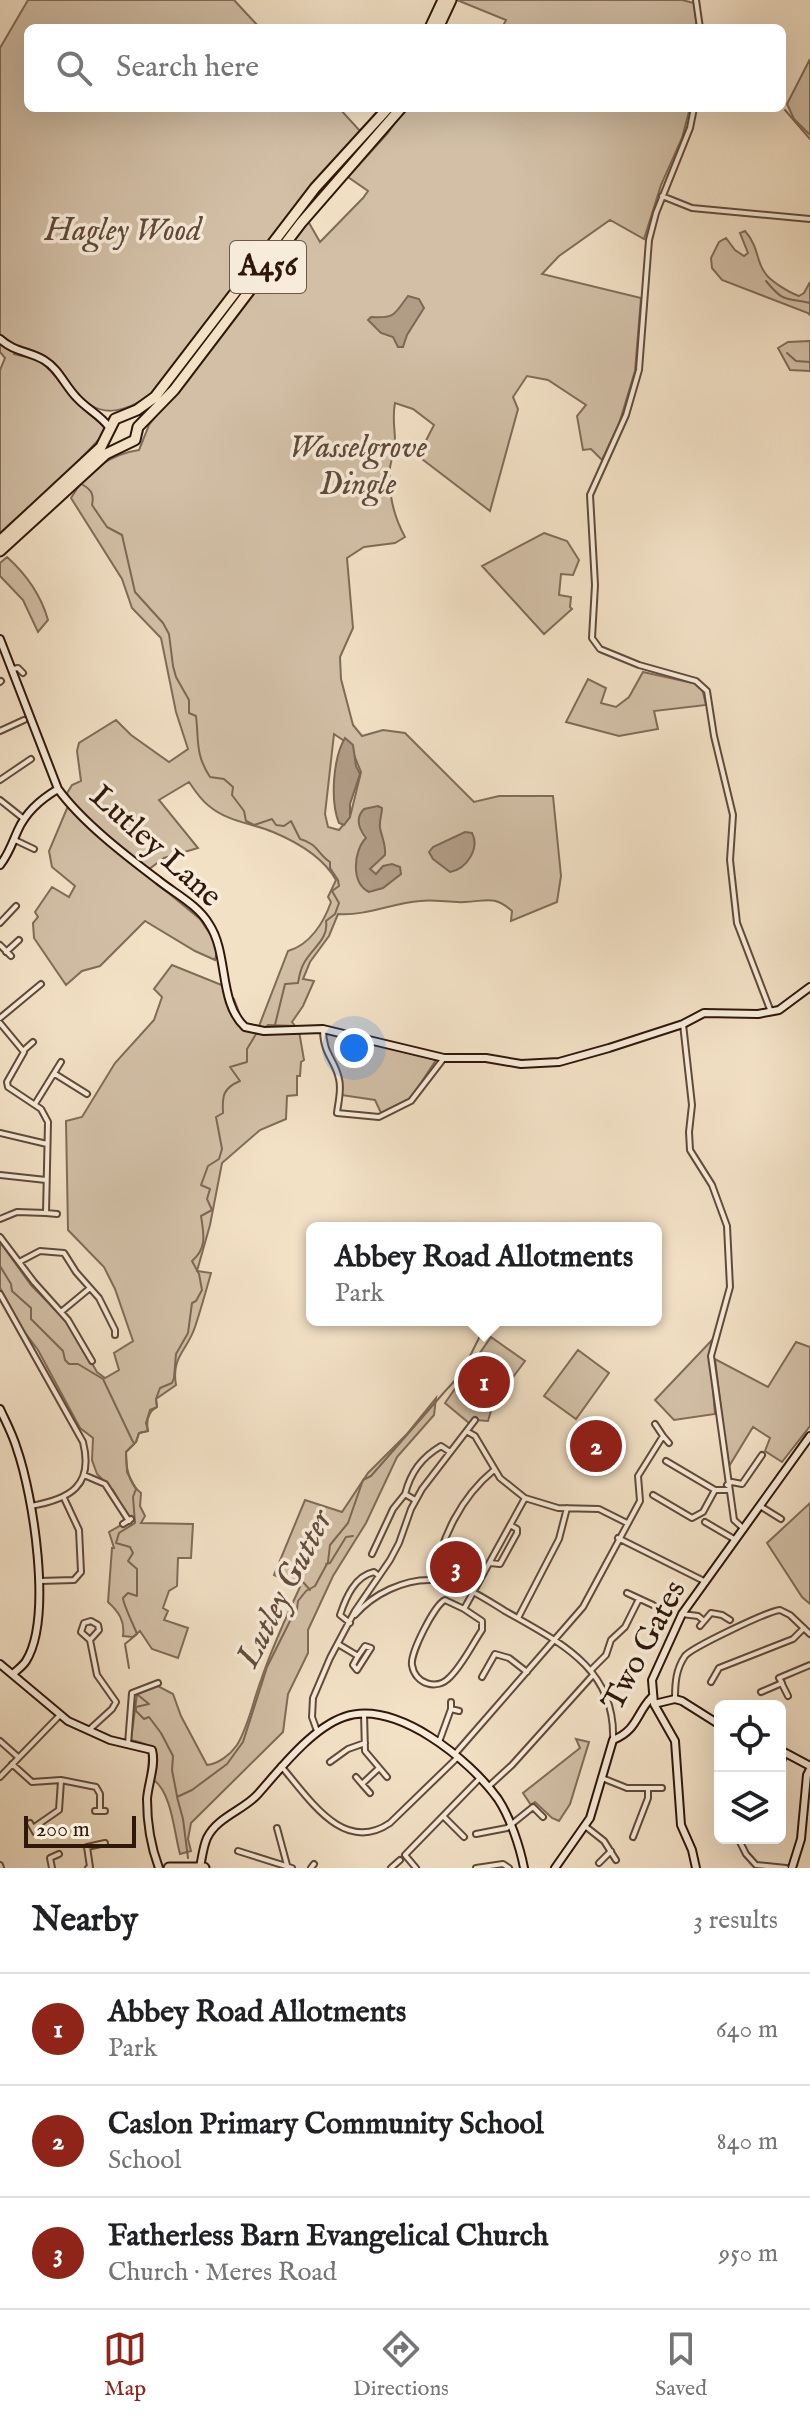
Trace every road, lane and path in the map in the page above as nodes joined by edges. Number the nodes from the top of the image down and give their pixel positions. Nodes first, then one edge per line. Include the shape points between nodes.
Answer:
1 (443, 0) edge
2 (451, 0) edge
3 (696, 0) edge
4 (432, 24) edge
5 (440, 24) edge
6 (699, 24) edge
7 (384, 112) edge
8 (398, 112) edge
9 (693, 112) edge
10 (662, 196) junction
11 (810, 219) edge
12 (0, 339) edge
13 (114, 423) junction
14 (138, 427) junction
15 (123, 445) junction
16 (0, 541) edge
17 (0, 551) edge
18 (0, 639) edge
19 (11, 670) junction
20 (23, 673) dead end
21 (24, 720) dead end
22 (0, 731) edge
23 (21, 758) dead end
24 (31, 759) dead end
25 (25, 764) junction
26 (0, 780) edge
27 (58, 789) junction
28 (0, 800) edge
29 (24, 819) junction
30 (14, 840) junction
31 (32, 846) dead end
32 (0, 864) edge
33 (16, 906) dead end
34 (0, 923) edge
35 (19, 940) dead end
36 (0, 945) edge
37 (6, 952) junction
38 (11, 956) dead end
39 (41, 984) dead end
40 (810, 987) edge
41 (771, 1012) junction
42 (0, 1020) edge
43 (683, 1024) junction
44 (323, 1029) junction
45 (33, 1042) dead end
46 (24, 1050) junction
47 (444, 1058) junction
48 (61, 1062) dead end
49 (54, 1074) junction
50 (77, 1097) dead end
51 (35, 1104) junction
52 (1, 1136) edge
53 (47, 1144) junction
54 (0, 1175) edge
55 (46, 1180) junction
56 (46, 1213) junction
57 (57, 1214) dead end
58 (0, 1219) edge
59 (0, 1237) edge
60 (20, 1262) junction
61 (91, 1287) junction
62 (0, 1294) edge
63 (7, 1308) junction
64 (0, 1312) edge
65 (61, 1312) junction
66 (115, 1335) dead end
67 (92, 1361) dead end
68 (0, 1409) edge
69 (475, 1420) dead end
70 (655, 1424) dead end
71 (468, 1432) junction
72 (663, 1436) junction
73 (810, 1436) edge
74 (669, 1443) dead end
75 (450, 1452) junction
76 (762, 1455) dead end
77 (666, 1461) dead end
78 (494, 1470) junction
79 (84, 1475) junction
80 (728, 1487) junction
81 (715, 1490) junction
82 (405, 1494) junction
83 (653, 1495) dead end
84 (64, 1498) junction
85 (525, 1498) junction
86 (415, 1500) junction
87 (31, 1506) junction
88 (760, 1506) junction
89 (567, 1508) junction
90 (788, 1516) dead end
91 (128, 1521) dead end
92 (705, 1522) dead end
93 (627, 1523) junction
94 (510, 1525) junction
95 (744, 1530) junction
96 (618, 1538) junction
97 (736, 1540) junction
98 (372, 1554) dead end
99 (490, 1563) junction
100 (379, 1578) junction
101 (434, 1579) junction
102 (38, 1581) junction
103 (706, 1582) junction
104 (473, 1593) junction
105 (627, 1593) dead end
106 (381, 1594) junction
107 (639, 1599) junction
108 (653, 1605) dead end
109 (464, 1609) junction
110 (682, 1614) junction
111 (354, 1617) junction
112 (518, 1618) junction
113 (730, 1620) dead end
114 (704, 1621) junction
115 (350, 1623) junction
116 (700, 1626) dead end
117 (804, 1628) junction
118 (810, 1634) edge
119 (556, 1639) junction
120 (90, 1640) junction
121 (338, 1644) junction
122 (358, 1656) junction
123 (0, 1664) edge
124 (810, 1665) edge
125 (527, 1672) junction
126 (592, 1672) junction
127 (13, 1674) junction
128 (482, 1677) dead end
129 (711, 1682) dead end
130 (158, 1683) dead end
131 (782, 1683) junction
132 (761, 1692) dead end
133 (788, 1696) dead end
134 (675, 1699) junction
135 (653, 1701) junction
136 (451, 1702) dead end
137 (451, 1709) junction
138 (459, 1711) dead end
139 (364, 1714) junction
140 (60, 1715) junction
141 (714, 1722) edge
142 (87, 1731) junction
143 (319, 1733) junction
144 (613, 1740) junction
145 (0, 1741) edge
146 (439, 1742) junction
147 (365, 1743) junction
148 (128, 1744) junction
149 (786, 1754) edge
150 (456, 1755) junction
151 (18, 1757) junction
152 (330, 1762) dead end
153 (12, 1764) junction
154 (281, 1766) junction
155 (810, 1768) edge
156 (378, 1769) junction
157 (0, 1777) edge
158 (356, 1777) dead end
159 (387, 1777) dead end
160 (480, 1778) junction
161 (602, 1778) junction
162 (61, 1780) junction
163 (362, 1784) junction
164 (488, 1787) junction
165 (662, 1788) dead end
166 (648, 1789) junction
167 (370, 1793) dead end
168 (100, 1811) dead end
169 (443, 1816) junction
170 (543, 1817) dead end
171 (510, 1826) junction
172 (585, 1826) junction
173 (32, 1827) dead end
174 (277, 1828) dead end
175 (476, 1834) dead end
176 (464, 1837) dead end
177 (633, 1837) dead end
178 (105, 1843) dead end
179 (741, 1844) edge
180 (79, 1846) dead end
181 (87, 1847) junction
182 (238, 1851) dead end
183 (611, 1851) junction
184 (59, 1854) dead end
185 (50, 1858) junction
186 (400, 1860) dead end
187 (616, 1860) dead end
188 (40, 1862) dead end
189 (599, 1863) dead end
190 (290, 1867) edge
191 (52, 1868) edge
192 (90, 1868) edge
193 (159, 1868) edge
194 (169, 1868) edge
195 (196, 1868) edge
196 (391, 1868) edge
197 (416, 1868) edge
198 (476, 1868) edge
199 (509, 1868) edge
200 (524, 1868) edge
201 (555, 1868) edge
202 (695, 1868) edge
203 (789, 1868) edge

1 - 4 highway
2 - 5 highway
3 - 6 street
7 - 13 highway, A456 via 315,188 166,384 146,405
8 - 14 highway, A456 via 301,223 174,390
9 - 10 street
10 - 11 street via 692,208
10 - 41 street via 649,240 639,370 626,415 590,495 592,638 600,649 696,681 707,691 733,815 730,860 737,923
12 - 13 street via 18,352 43,359 79,401
13 - 14 highway via 132,419
13 - 15 highway via 113,441
13 - 16 highway, A456 via 101,447
14 - 15 highway via 135,440
15 - 17 highway via 106,454
18 - 19 street, Lutley Lane
19 - 20 street
19 - 27 street, Lutley Lane
21 - 22 street
23 - 25 street
24 - 25 street
25 - 26 street
27 - 29 street
27 - 44 street, Lutley Lane via 209,923 242,1025 264,1031
28 - 29 street
29 - 30 street
30 - 31 street
30 - 32 street
33 - 34 street
35 - 37 street
36 - 37 street
37 - 38 street
39 - 42 street
40 - 41 street
41 - 43 street via 704,1013
42 - 46 street
43 - 47 street via 559,1062
43 - 80 street via 692,1105 690,1150 712,1185 727,1226 730,1287 711,1356
44 - 47 street
44 - 47 street via 328,1059 339,1077 337,1113 379,1117 411,1101
45 - 46 street
46 - 51 street via 7,1085
48 - 49 street
49 - 50 street via 84,1093
49 - 51 street
51 - 53 street via 47,1117
52 - 53 street
53 - 55 street
54 - 55 street
55 - 56 street
56 - 57 street
56 - 58 street via 10,1213
59 - 60 street
60 - 61 street via 40,1251 62,1251
60 - 65 street
61 - 65 street
61 - 66 street via 115,1321
62 - 63 street
63 - 64 street
63 - 79 street via 83,1442
65 - 67 street
68 - 87 street via 17,1448
69 - 71 street
70 - 72 street
71 - 75 street
71 - 78 street
72 - 74 street
72 - 93 street via 638,1476 640,1498
73 - 88 street, Two Gates
75 - 82 street via 441,1446 418,1463
75 - 86 street
76 - 80 street via 742,1484 732,1482
77 - 81 street
78 - 85 street
78 - 101 street via 450,1526
79 - 84 street
79 - 91 street via 105,1484
80 - 81 street
80 - 95 street via 734,1520
81 - 83 street via 695,1518
82 - 86 street
82 - 98 street
84 - 87 street
84 - 102 street via 79,1530 81,1572 74,1580
85 - 89 street
85 - 94 street
86 - 100 street
87 - 102 street
88 - 90 street via 781,1520
88 - 95 street, Two Gates
89 - 93 street via 599,1509
89 - 112 street via 559,1539
92 - 97 street
93 - 96 street
94 - 99 street
94 - 99 street via 517,1533 503,1560
95 - 97 street, Two Gates
96 - 103 street
96 - 119 street via 583,1607
97 - 103 street, Two Gates
99 - 104 street
100 - 106 street
100 - 111 street
100 - 115 street via 371,1572 355,1584 340,1615
101 - 104 street
101 - 106 street
102 - 127 street via 31,1650
103 - 110 street, Two Gates
104 - 109 street
104 - 112 street
105 - 107 street
106 - 111 street
107 - 108 street
107 - 126 street
109 - 109 street via 482,1621 482,1630 448,1680 424,1682 414,1672 412,1657 436,1606 445,1600
110 - 114 street
110 - 135 street, Two Gates via 652,1680
111 - 115 street
112 - 119 street
113 - 114 street via 711,1613
114 - 116 street
115 - 121 street
117 - 118 street
117 - 129 street via 793,1639 719,1668
117 - 134 street via 775,1610 693,1649 676,1674
119 - 125 street
119 - 126 street
120 - 120 street via 81,1628 91,1621 99,1630
120 - 142 street via 95,1671 116,1704
121 - 122 street
121 - 143 street via 313,1698 312,1717
122 - 122 street via 365,1646 371,1648 357,1670 353,1665
123 - 127 street
124 - 131 street via 779,1678
125 - 128 street via 495,1654
125 - 150 street
126 - 144 street via 613,1714
126 - 164 street
127 - 140 street
130 - 148 street via 132,1693
131 - 132 street
131 - 133 street
134 - 135 street
134 - 141 street
135 - 144 street, Two Gates via 636,1724
135 - 202 street via 674,1735 681,1825
136 - 137 street
137 - 138 street
137 - 146 street
139 - 143 street via 345,1716
139 - 146 street via 383,1714
139 - 147 street
140 - 142 street
140 - 151 street
142 - 148 street
143 - 154 street
144 - 161 street
145 - 151 street
146 - 150 street
147 - 152 street
147 - 156 street
148 - 193 street via 154,1754 147,1799
149 - 155 street
150 - 154 street via 390,1823 363,1834 339,1828
150 - 160 street
151 - 153 street
153 - 157 street
153 - 162 street via 29,1781
154 - 195 street via 255,1797 212,1831
155 - 203 street via 801,1839
156 - 159 street
156 - 163 street
158 - 163 street
160 - 164 street
160 - 169 street
161 - 166 street
161 - 172 street
162 - 168 street via 96,1787
162 - 173 street via 59,1810
163 - 167 street
164 - 171 street
165 - 166 street
166 - 177 street
169 - 176 street
169 - 197 street via 405,1855
170 - 171 street via 533,1807
171 - 175 street
171 - 200 street
172 - 183 street
172 - 201 street
174 - 190 street
178 - 181 street
179 - 203 street via 756,1865
180 - 181 street
181 - 192 street
182 - 190 street
183 - 187 street
183 - 189 street
184 - 185 street
185 - 188 street
185 - 191 street
186 - 196 street
194 - 195 highway
198 - 199 street

